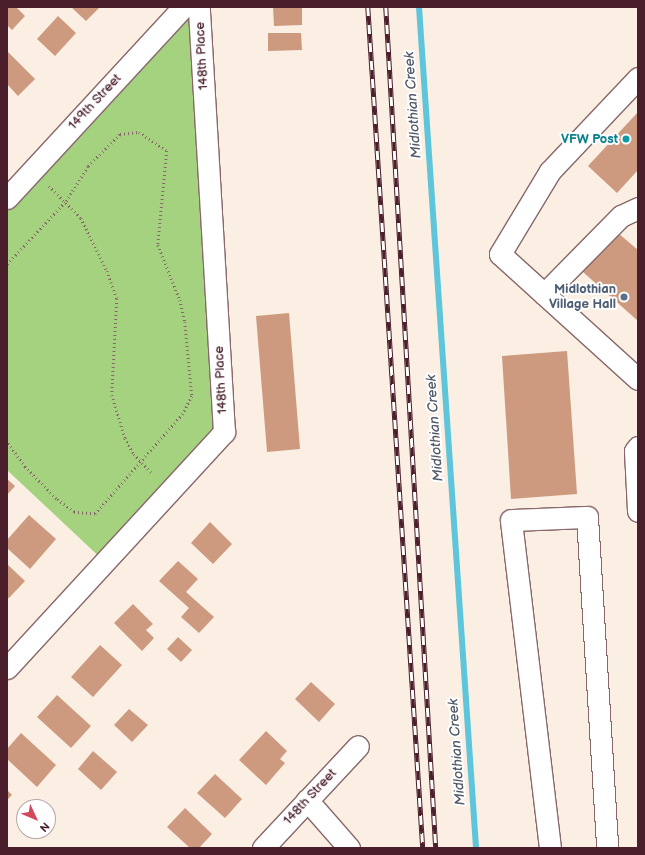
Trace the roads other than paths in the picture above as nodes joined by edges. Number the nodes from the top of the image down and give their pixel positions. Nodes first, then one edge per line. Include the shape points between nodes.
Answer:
1 (183, 7) edge
2 (199, 7) edge
3 (638, 78) edge
4 (7, 198) edge
5 (638, 208) edge
6 (544, 294) junction
7 (638, 379) edge
8 (636, 449) edge
9 (638, 511) edge
10 (7, 668) edge
11 (358, 746) dead end
12 (307, 800) junction
13 (263, 848) edge
14 (349, 848) edge
15 (550, 848) edge
16 (607, 848) edge

1 - 4 street, 149th Street
2 - 10 street, 148th Place via 224,432
3 - 6 street via 550,171 500,254
5 - 6 street via 622,216
6 - 7 street
8 - 9 street
11 - 12 street, 148th Street
12 - 13 street, 148th Street
12 - 14 street
15 - 16 street via 512,520 587,516

